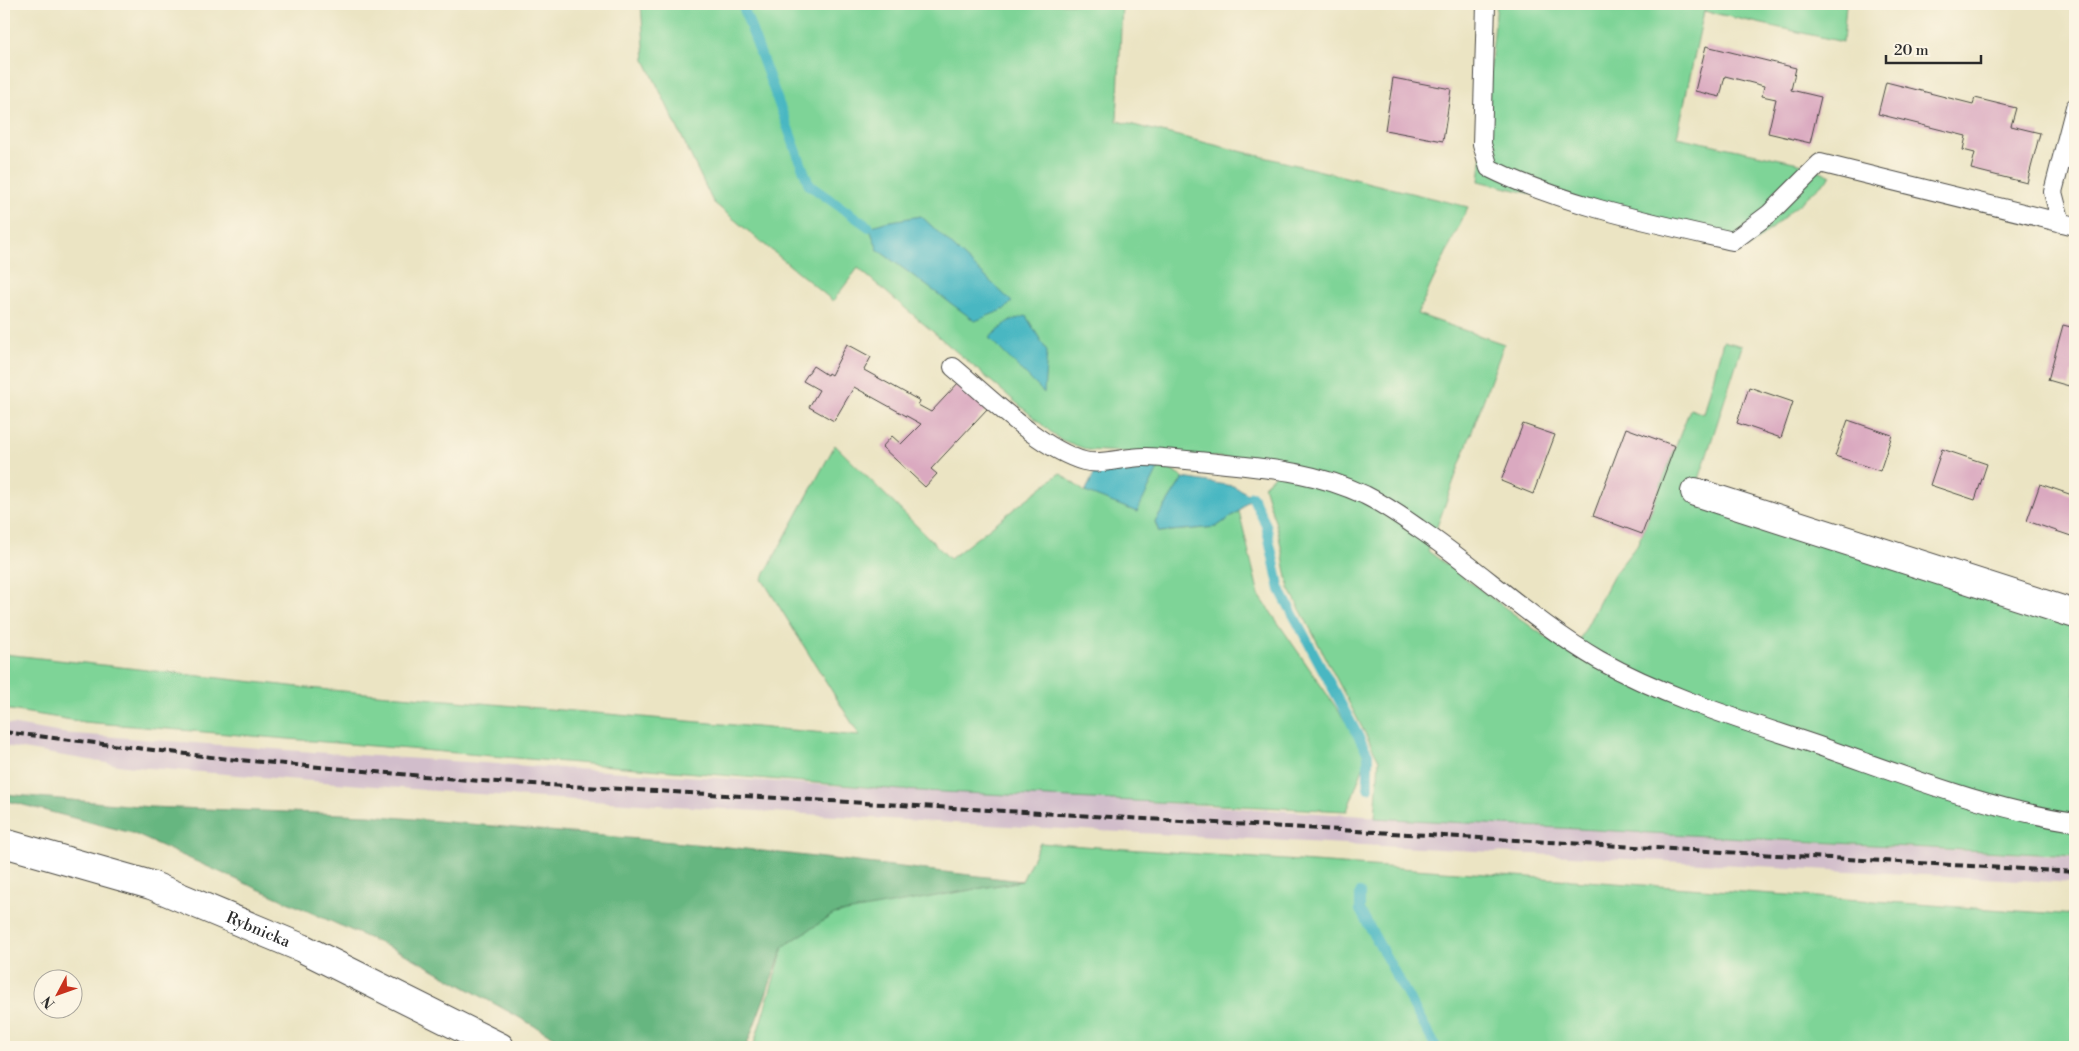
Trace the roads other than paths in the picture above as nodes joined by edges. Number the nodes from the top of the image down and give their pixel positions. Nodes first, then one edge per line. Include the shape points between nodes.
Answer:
1 (1486, 4) edge
2 (2075, 107) edge
3 (2068, 224) edge
4 (953, 367) dead end
5 (1694, 492) dead end
6 (2075, 614) edge
7 (2075, 822) edge
8 (4, 843) edge
9 (500, 1047) edge

1 - 3 lane via 1482,144 1489,168 1516,182 1629,217 1733,241 1769,214 1820,162
2 - 3 lane via 2053,192
4 - 7 lane via 1033,433 1068,456 1088,462 1139,457 1268,467 1336,483 1365,495 1402,517 1570,641 1628,675 1693,702 1901,775 1984,802
5 - 6 street
8 - 9 street, Rybnicka via 151,885 302,948

